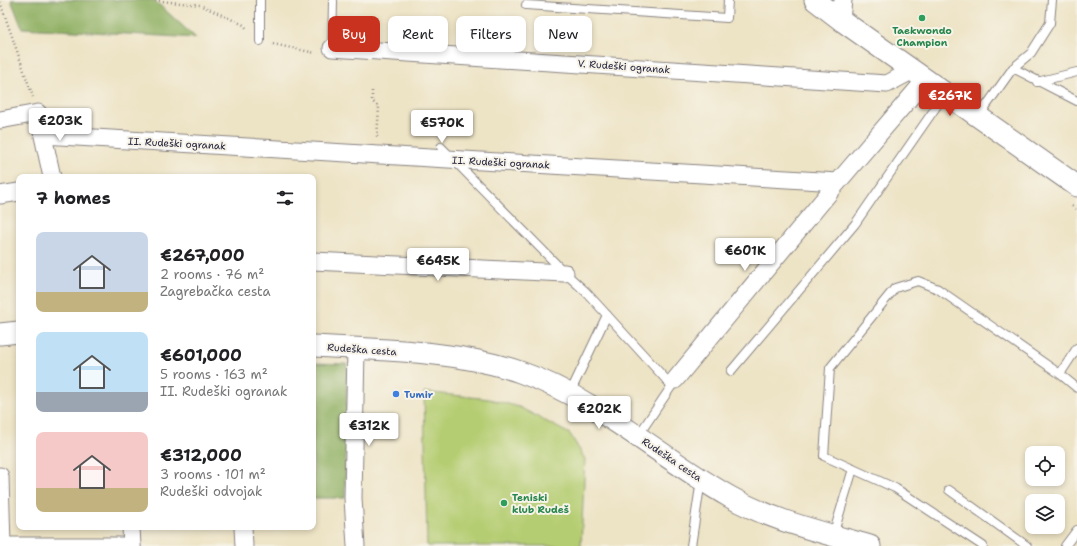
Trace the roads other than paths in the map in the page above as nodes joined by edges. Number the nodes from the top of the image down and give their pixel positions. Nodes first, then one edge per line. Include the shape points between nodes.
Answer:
1 (260, 0) edge
2 (728, 0) edge
3 (815, 0) edge
4 (1052, 0) edge
5 (333, 1) dead end
6 (526, 5) dead end
7 (842, 10) edge
8 (333, 16) edge
9 (260, 41) road end
10 (380, 51) edge
11 (1014, 68) junction
12 (1077, 72) edge
13 (919, 74) junction
14 (1037, 82) junction
15 (946, 93) junction
16 (1077, 101) edge
17 (978, 117) junction
18 (0, 120) edge
19 (44, 135) junction
20 (441, 147) dead end
21 (455, 159) junction
22 (51, 174) edge
23 (838, 182) junction
24 (1077, 186) edge
25 (16, 192) edge
26 (0, 195) edge
27 (316, 261) edge
28 (565, 273) junction
29 (608, 315) junction
30 (16, 332) edge
31 (0, 334) edge
32 (316, 346) edge
33 (1077, 348) edge
34 (356, 349) junction
35 (731, 371) dead end
36 (1060, 374) junction
37 (673, 382) junction
38 (1077, 388) edge
39 (570, 393) junction
40 (638, 437) junction
41 (853, 469) junction
42 (0, 476) edge
43 (701, 479) junction
44 (949, 490) dead end
45 (131, 530) edge
46 (243, 530) edge
47 (1077, 530) edge
48 (826, 537) junction
49 (1, 546) edge
50 (132, 546) edge
51 (244, 546) edge
52 (356, 546) edge
53 (691, 546) edge
54 (870, 546) edge
55 (983, 546) edge
56 (1022, 546) edge
57 (1026, 546) edge
58 (1065, 546) edge

1 - 9 lane
2 - 6 lane via 727,18
3 - 7 street
4 - 11 lane via 1050,23 1031,53
5 - 8 lane
7 - 13 street
10 - 13 street, V. Rudeški ogranak via 887,84
11 - 14 lane
11 - 17 lane
12 - 14 lane
13 - 15 street
13 - 23 street
14 - 16 lane
15 - 17 street
15 - 35 lane via 855,224
17 - 24 street
18 - 19 street via 38,113
19 - 21 street, II. Rudeški ogranak
19 - 22 street
20 - 21 lane
21 - 23 street, II. Rudeški ogranak
21 - 28 lane
23 - 37 street
25 - 26 street
27 - 28 street
28 - 29 lane
29 - 37 lane
29 - 39 lane
30 - 31 street
32 - 34 street, Rudeška cesta
33 - 36 lane
34 - 39 street, Rudeška cesta via 472,359 520,372
34 - 52 street via 353,498
36 - 38 lane
36 - 41 lane via 938,289 918,281 895,288 830,368 824,456
37 - 40 lane
39 - 40 street, Rudeška cesta
40 - 43 street, Rudeška cesta
41 - 48 lane
41 - 55 lane via 896,488
42 - 49 street
43 - 48 street, Rudeška cesta via 731,498
43 - 53 lane
44 - 57 lane
45 - 50 street
46 - 51 street
47 - 58 lane
48 - 54 street, Rudeška cesta
49 - 50 street
56 - 57 lane

